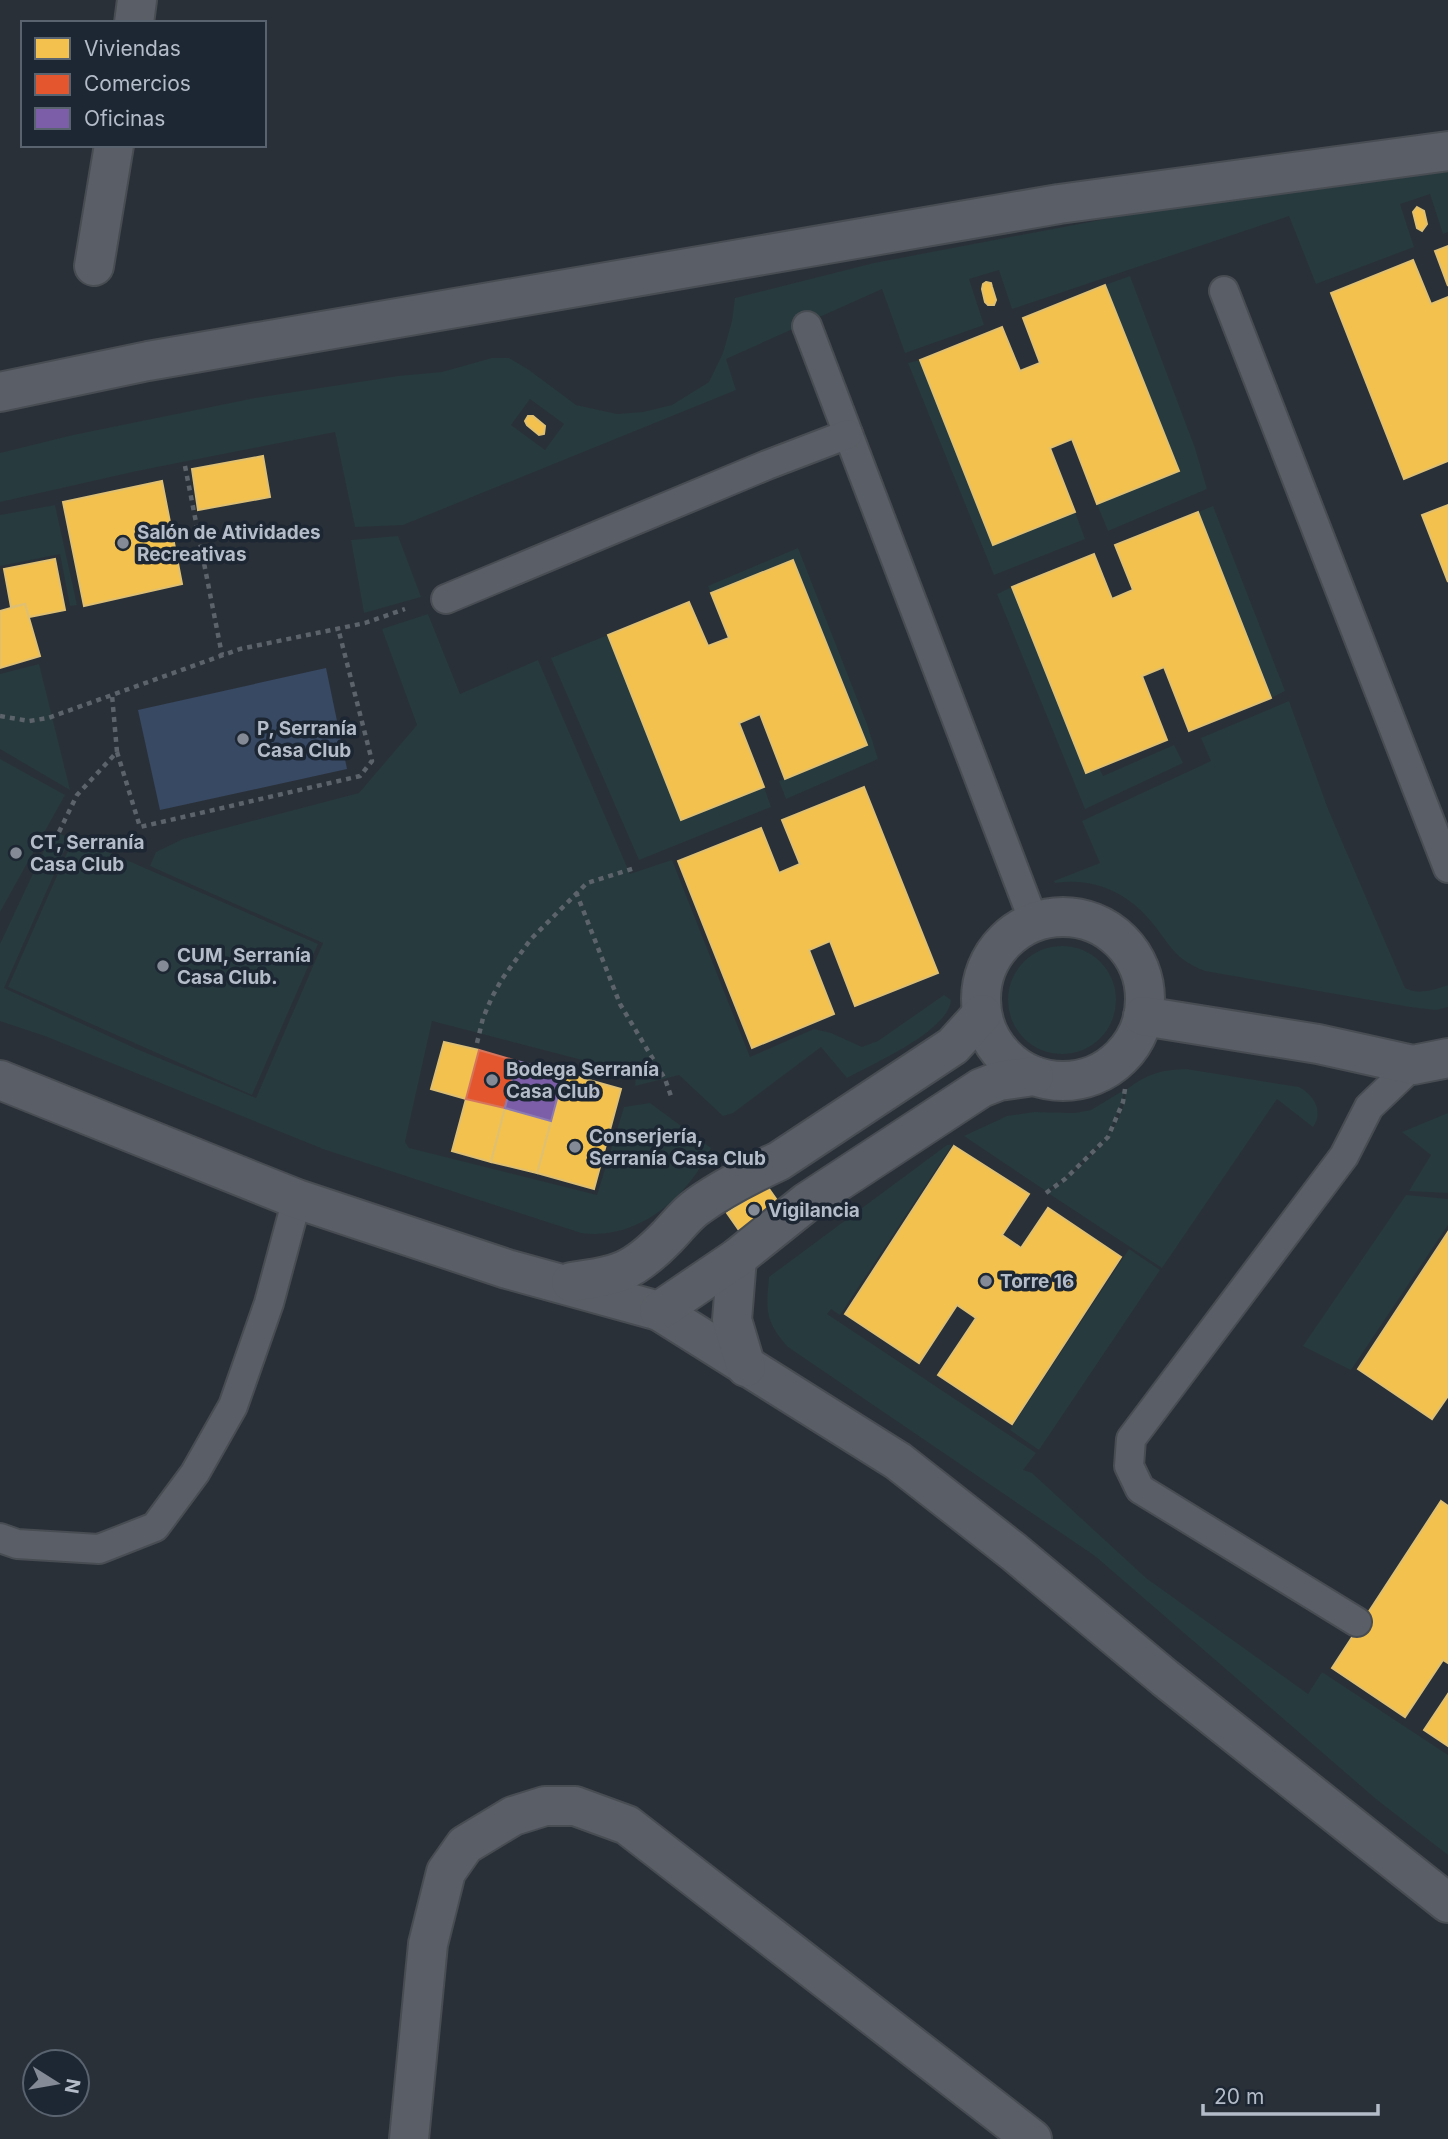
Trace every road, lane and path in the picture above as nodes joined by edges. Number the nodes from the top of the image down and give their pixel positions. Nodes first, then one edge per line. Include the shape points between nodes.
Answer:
1 (137, 0) edge
2 (134, 21) edge
3 (114, 147) edge
4 (1448, 151) edge
5 (94, 266) dead end
6 (1224, 291) dead end
7 (807, 326) dead end
8 (0, 393) edge
9 (848, 434) junction
10 (185, 466) dead end
11 (446, 600) dead end
12 (415, 605) dead end
13 (338, 628) junction
14 (222, 655) junction
15 (112, 695) junction
16 (0, 716) edge
17 (117, 752) junction
18 (59, 832) dead end
19 (635, 868) dead end
20 (1448, 869) edge
21 (576, 892) junction
22 (1034, 922) junction
23 (982, 1014) junction
24 (1143, 1016) junction
25 (477, 1043) dead end
26 (1430, 1062) edge
27 (1034, 1076) junction
28 (0, 1080) edge
29 (1125, 1089) dead end
30 (672, 1099) dead end
31 (1046, 1193) dead end
32 (297, 1199) junction
33 (737, 1258) junction
34 (558, 1283) junction
35 (659, 1311) junction
36 (746, 1367) junction
37 (0, 1538) edge
38 (1357, 1622) dead end
39 (1448, 1903) edge
40 (409, 2139) edge
41 (1032, 2139) edge

1 - 2 street
3 - 5 street
4 - 8 street via 1059,204 148,361
6 - 20 lane
7 - 9 lane
9 - 11 lane
9 - 22 lane
10 - 14 path
12 - 13 path
13 - 14 path
13 - 17 path via 372,761 360,776 140,827
14 - 15 path
15 - 16 path via 39,720
15 - 17 path
17 - 18 path via 77,795
19 - 21 path via 587,883
21 - 25 path via 531,939 502,979 483,1018
21 - 30 path via 620,1004
22 - 23 street via 1013,932 987,968
22 - 24 street via 1077,918 1116,936 1131,952 1140,972
23 - 27 street via 992,1040 1009,1061
23 - 34 street via 953,1046 779,1161 696,1207 632,1268 611,1276
24 - 26 street
24 - 27 street via 1135,1038 1102,1071 1056,1081
26 - 38 lane via 1369,1107 1344,1156 1131,1439 1129,1466 1140,1489
27 - 33 street via 981,1088 807,1202
28 - 32 street
29 - 31 path via 1108,1137
32 - 34 street
32 - 37 lane via 269,1303 233,1406 195,1473 156,1527 99,1549 17,1544
33 - 35 street
33 - 36 street via 732,1320
34 - 35 street
35 - 36 street
36 - 39 street via 898,1461
40 - 41 street via 428,1944 446,1872 466,1844 513,1816 545,1806 575,1806 627,1825

